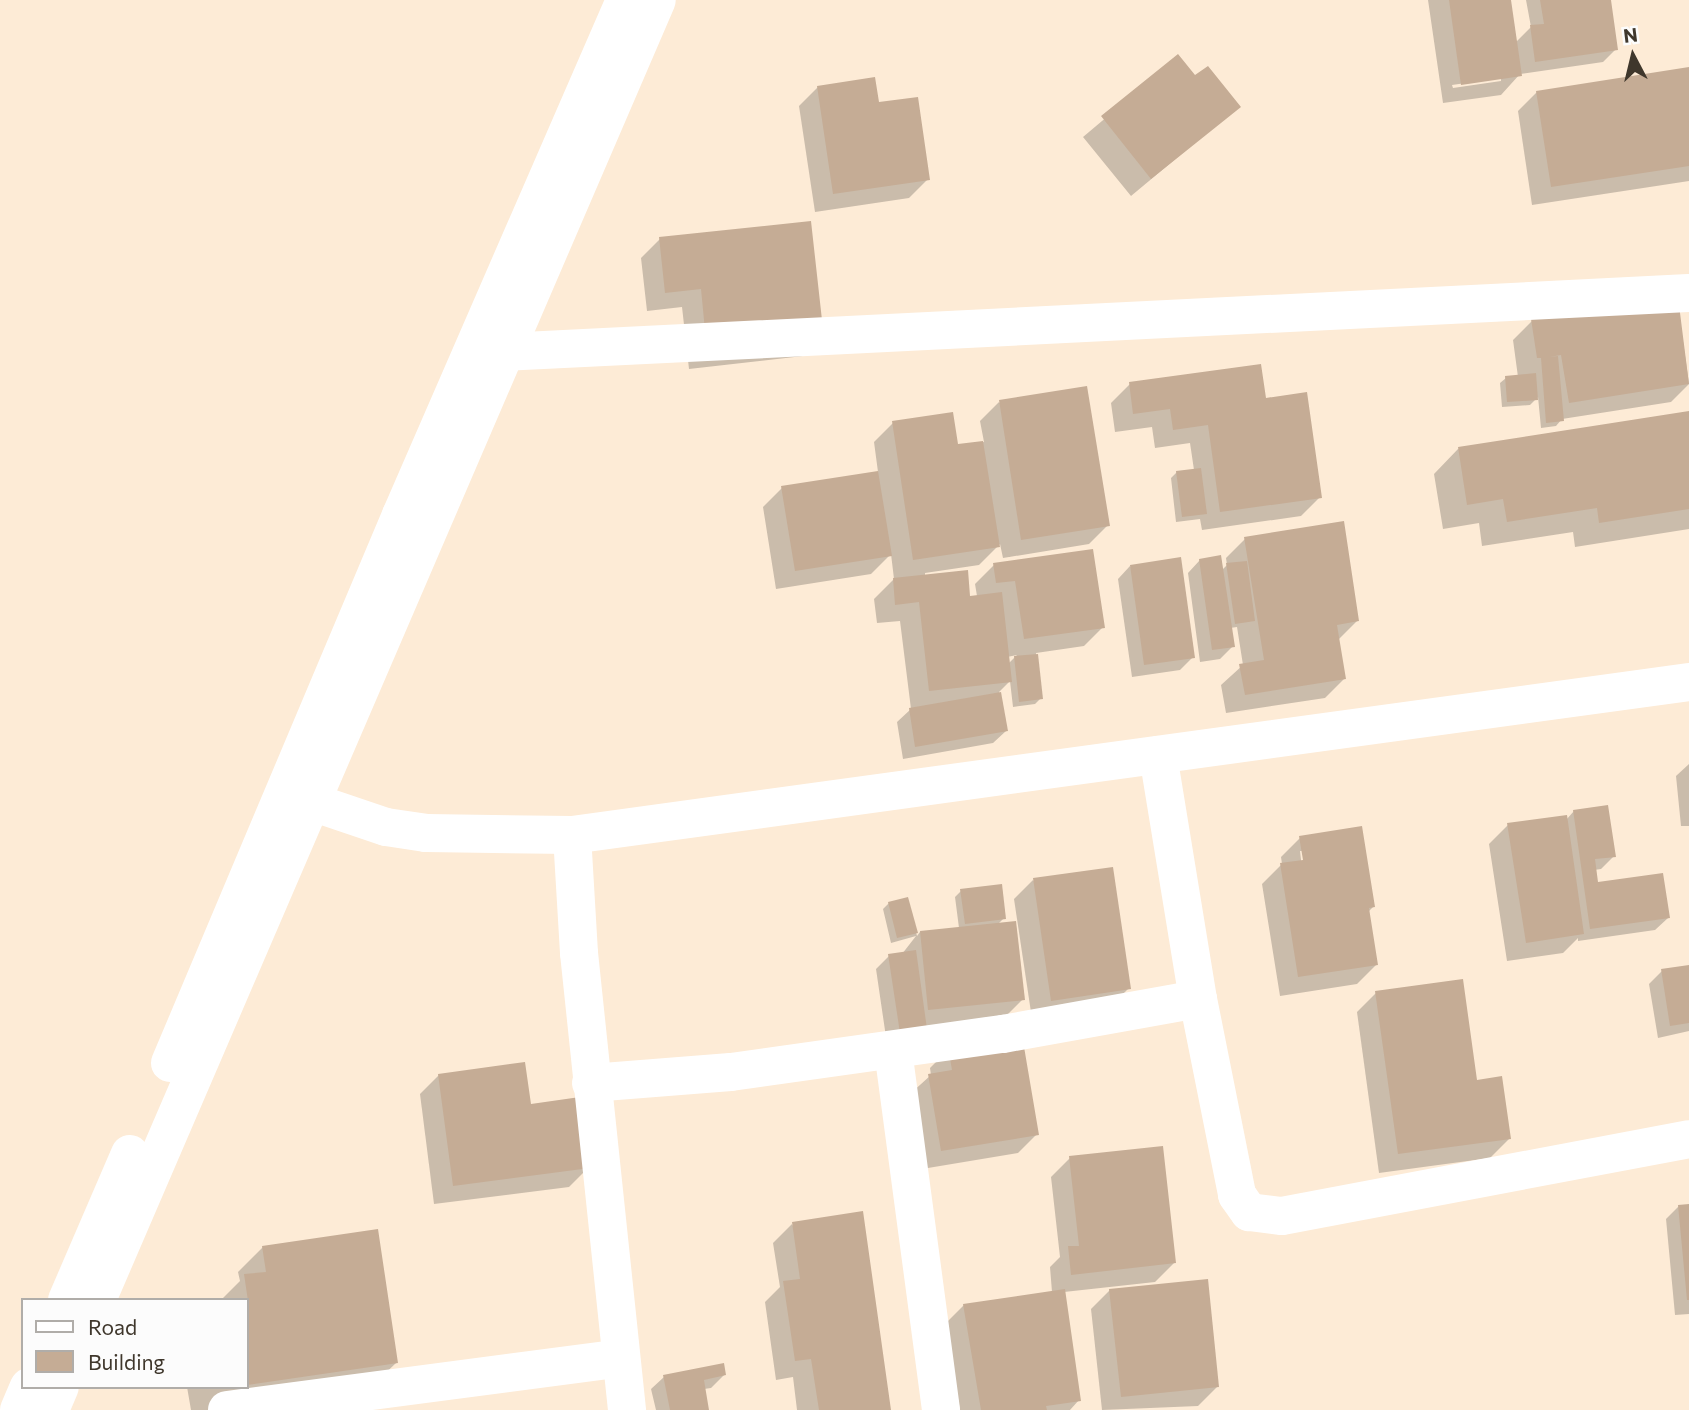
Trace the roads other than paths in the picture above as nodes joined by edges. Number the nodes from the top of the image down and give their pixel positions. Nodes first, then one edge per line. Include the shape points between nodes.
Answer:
1 (625, 0) edge
2 (657, 0) edge
3 (1689, 293) edge
4 (505, 352) junction
5 (415, 521) junction
6 (1689, 682) edge
7 (1158, 755) junction
8 (312, 802) junction
9 (572, 835) junction
10 (1198, 999) junction
11 (893, 1049) junction
12 (591, 1083) junction
13 (1689, 1139) edge
14 (68, 1298) edge
15 (98, 1298) edge
16 (620, 1358) junction
17 (28, 1389) edge
18 (59, 1389) edge
19 (19, 1410) edge
20 (50, 1410) edge
21 (227, 1410) edge
22 (627, 1410) edge
23 (942, 1410) edge

1 - 5 street
2 - 4 street
3 - 4 street
4 - 5 street
5 - 8 street
5 - 14 street via 259,856
6 - 7 street
7 - 9 street
7 - 10 street
8 - 9 street via 386,827 426,833
8 - 15 street
9 - 12 street
10 - 11 street
10 - 13 street via 1237,1195 1249,1212 1282,1216
11 - 12 street via 731,1072
11 - 23 street
12 - 16 street
16 - 21 street
16 - 22 street
17 - 19 street
18 - 20 street

